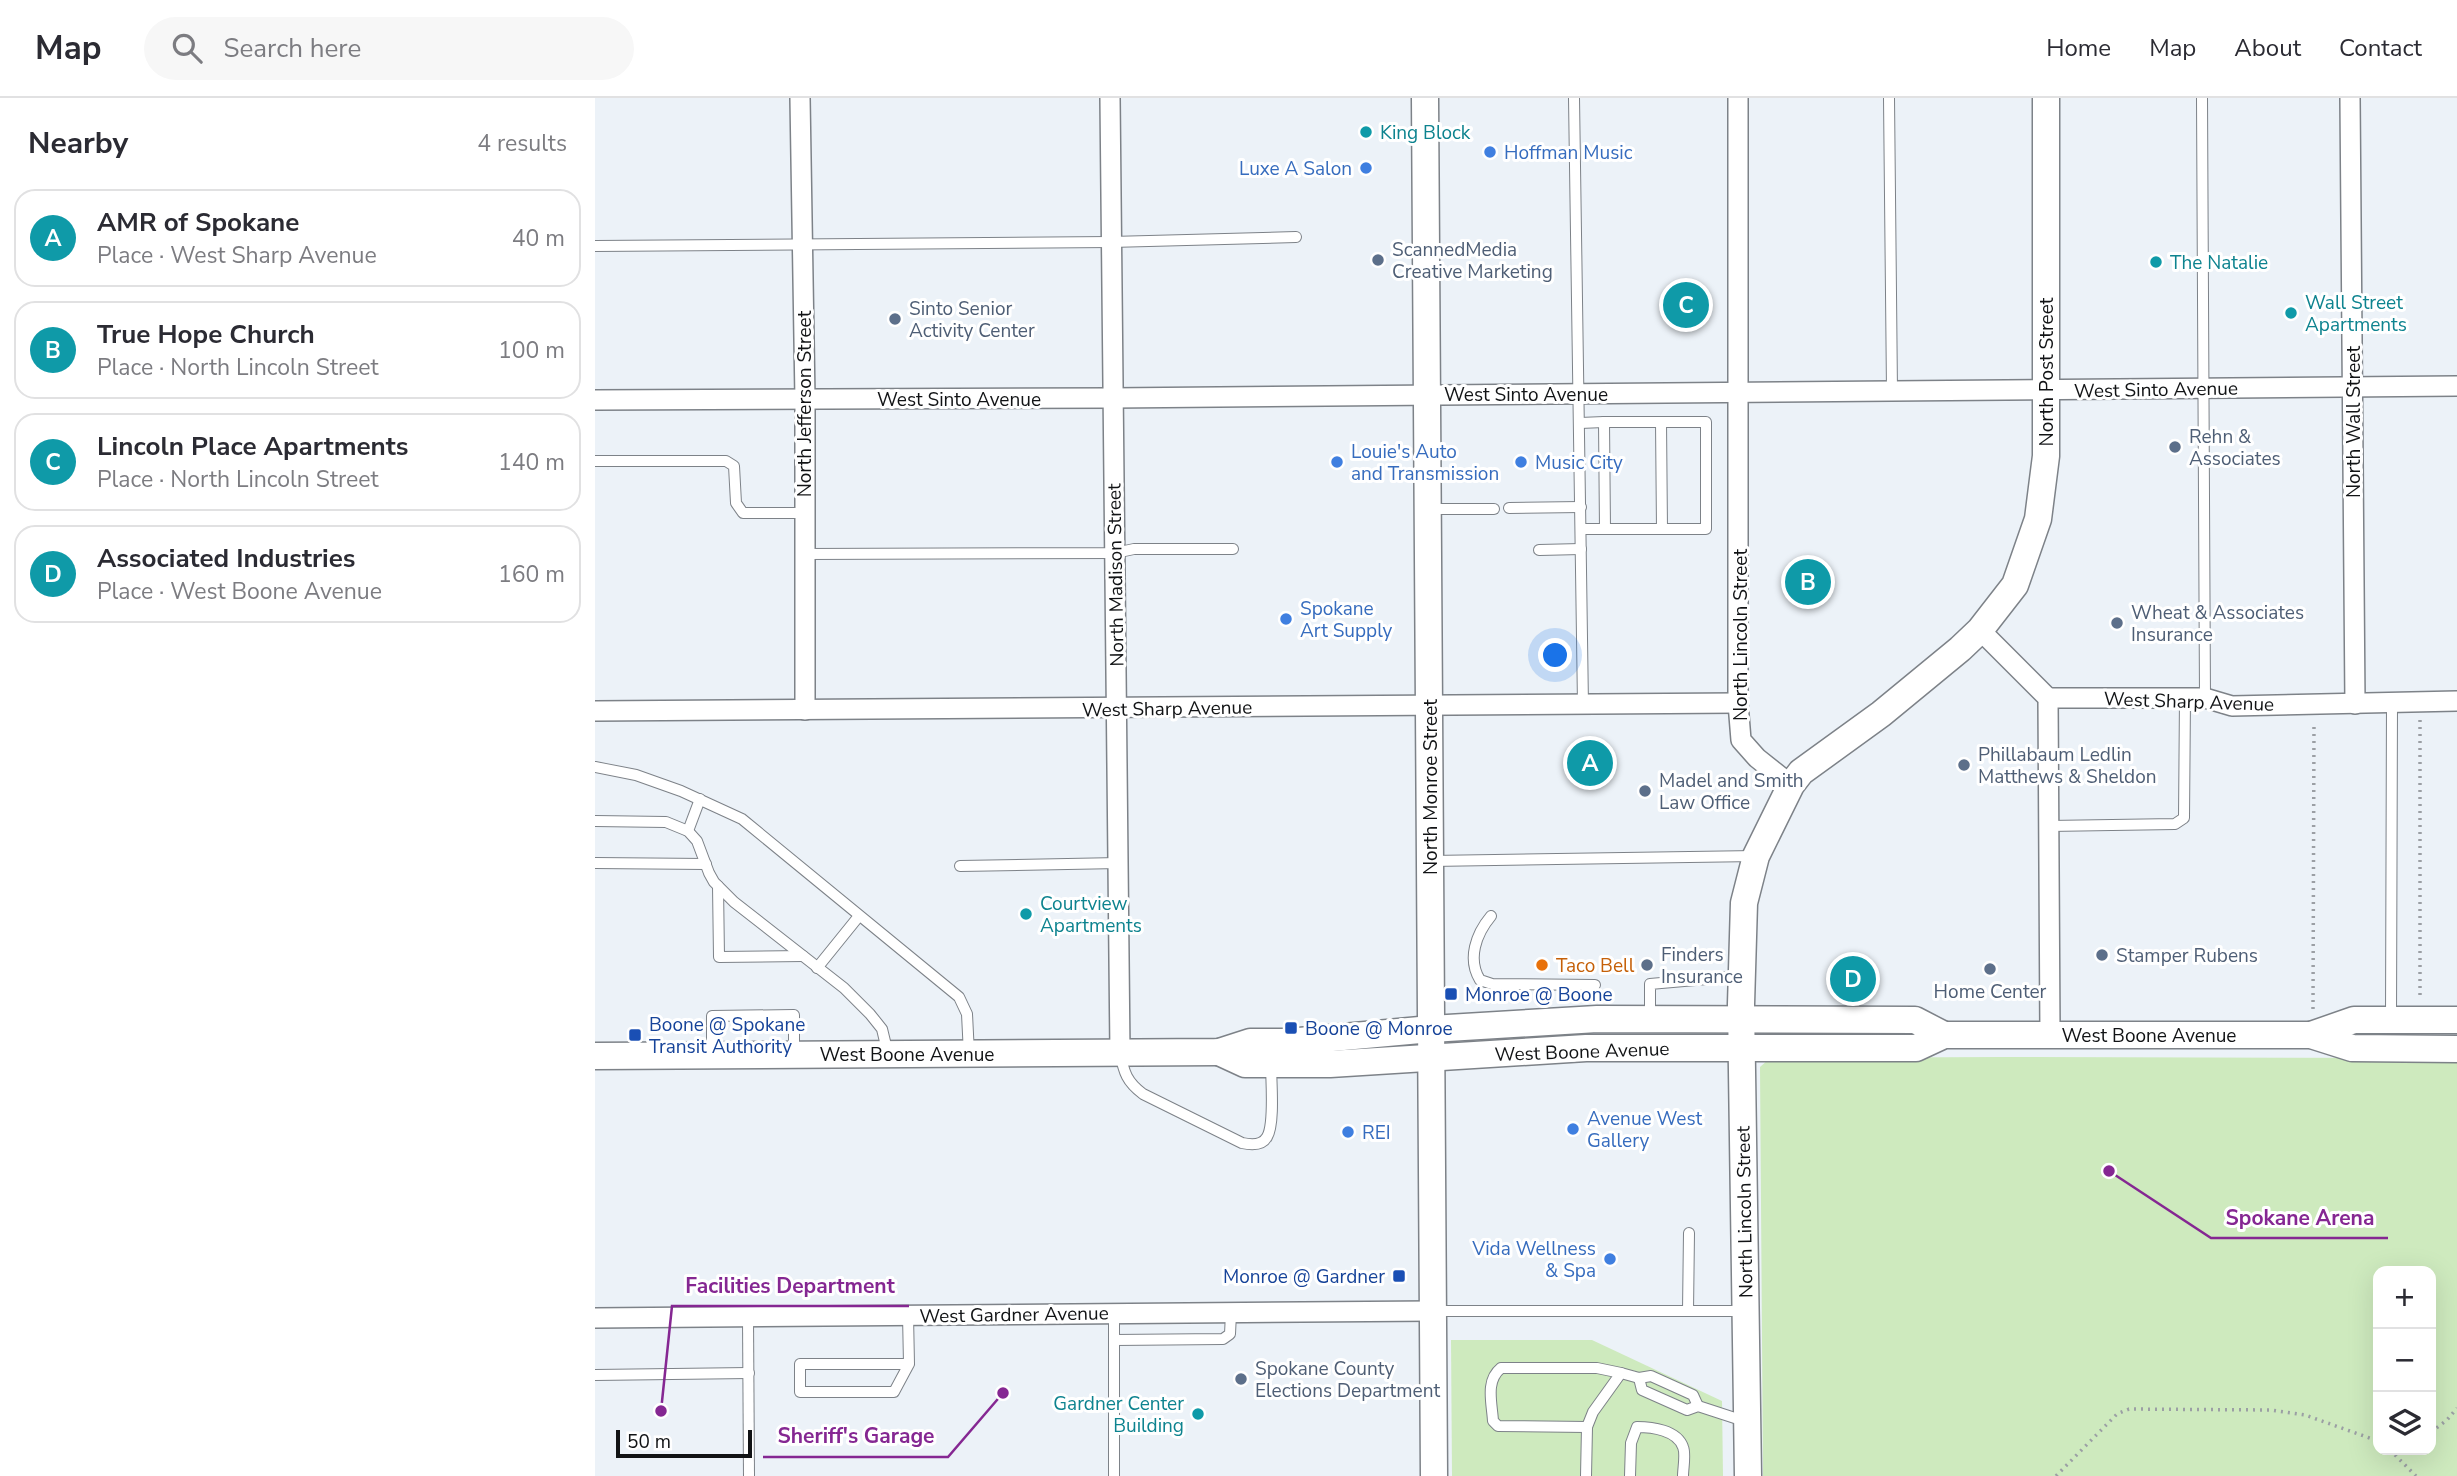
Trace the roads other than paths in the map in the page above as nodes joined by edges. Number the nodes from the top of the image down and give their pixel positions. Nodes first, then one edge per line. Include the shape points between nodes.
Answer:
1 (800, 98) edge
2 (1111, 98) edge
3 (1425, 98) edge
4 (1574, 98) edge
5 (1738, 98) edge
6 (1889, 98) edge
7 (2046, 98) edge
8 (2202, 98) edge
9 (2350, 98) edge
10 (1296, 237) dead end
11 (1111, 242) junction
12 (803, 244) junction
13 (595, 246) edge
14 (2353, 386) junction
15 (2457, 386) edge
16 (2204, 388) junction
17 (2046, 390) junction
18 (1892, 391) junction
19 (1739, 392) junction
20 (1580, 394) junction
21 (1426, 395) junction
22 (1112, 398) junction
23 (805, 399) junction
24 (595, 400) edge
25 (1604, 422) junction
26 (1661, 422) junction
27 (1580, 423) junction
28 (595, 461) edge
29 (1581, 507) junction
30 (1427, 509) junction
31 (1494, 509) dead end
32 (1509, 509) dead end
33 (805, 513) junction
34 (1581, 529) junction
35 (1605, 529) junction
36 (1662, 529) junction
37 (1233, 549) dead end
38 (1581, 549) junction
39 (1539, 550) dead end
40 (1115, 553) junction
41 (805, 554) junction
42 (1980, 630) junction
43 (2048, 698) junction
44 (2185, 698) junction
45 (2206, 698) junction
46 (2457, 701) edge
47 (1738, 703) junction
48 (2392, 703) junction
49 (2355, 704) junction
50 (1430, 705) junction
51 (1583, 705) junction
52 (1118, 709) junction
53 (805, 710) junction
54 (595, 711) edge
55 (595, 767) edge
56 (1790, 785) junction
57 (699, 799) junction
58 (595, 821) edge
59 (2049, 826) junction
60 (688, 831) junction
61 (1756, 856) junction
62 (1431, 860) junction
63 (595, 863) edge
64 (1119, 863) junction
65 (706, 864) junction
66 (960, 866) dead end
67 (718, 886) junction
68 (859, 916) junction
69 (1491, 916) dead end
70 (803, 956) junction
71 (817, 968) junction
72 (1742, 976) junction
73 (1595, 985) dead end
74 (1650, 1019) junction
75 (1741, 1019) junction
76 (2391, 1020) junction
77 (2457, 1020) edge
78 (2312, 1022) junction
79 (1431, 1029) junction
80 (1944, 1035) junction
81 (2050, 1035) junction
82 (1742, 1047) junction
83 (2457, 1049) edge
84 (1219, 1052) junction
85 (1120, 1053) junction
86 (888, 1054) junction
87 (969, 1054) junction
88 (712, 1055) junction
89 (794, 1055) junction
90 (595, 1056) edge
91 (1431, 1058) junction
92 (1271, 1064) junction
93 (1689, 1233) dead end
94 (1433, 1311) junction
95 (1688, 1311) junction
96 (1746, 1311) junction
97 (1231, 1313) junction
98 (1114, 1314) junction
99 (908, 1315) junction
100 (748, 1317) junction
101 (595, 1318) edge
102 (1114, 1340) junction
103 (909, 1364) junction
104 (749, 1373) junction
105 (1621, 1374) junction
106 (595, 1375) edge
107 (1639, 1378) junction
108 (1697, 1406) junction
109 (1747, 1422) junction
110 (1587, 1427) junction
111 (749, 1476) edge
112 (1114, 1476) edge
113 (1434, 1476) edge
114 (1585, 1476) edge
115 (1630, 1476) edge
116 (1683, 1476) edge
117 (1748, 1476) edge

1 - 12 street, North Jefferson Street
2 - 11 street, North Madison Street
3 - 21 main road, North Monroe Street
4 - 20 lane
5 - 19 street, North Lincoln Street
6 - 18 lane
7 - 17 main road, North Post Street
8 - 16 lane
9 - 14 street, North Wall Street
10 - 11 lane
11 - 12 lane
11 - 22 street, North Madison Street
12 - 13 lane
12 - 23 street, North Jefferson Street
14 - 15 street, West Sinto Avenue
14 - 16 street, West Sinto Avenue
14 - 49 street, North Wall Street
16 - 17 street, West Sinto Avenue
16 - 45 lane
17 - 18 street, West Sinto Avenue
17 - 42 main road, North Post Street via 2046,456 2038,519 2015,585
18 - 19 street, West Sinto Avenue
19 - 20 street, West Sinto Avenue
19 - 47 street, North Lincoln Street
20 - 21 street, West Sinto Avenue
20 - 27 lane
21 - 22 street, West Sinto Avenue
21 - 30 main road, North Monroe Street
22 - 23 street, West Sinto Avenue
22 - 40 street, North Madison Street
23 - 24 street, West Sinto Avenue
23 - 33 street, North Jefferson Street
25 - 26 lane
25 - 27 lane
25 - 35 lane
26 - 36 lane
26 - 36 lane via 1706,422 1706,529
27 - 29 lane
28 - 33 lane via 726,461 734,466 736,503 743,513
29 - 32 lane
29 - 34 lane
30 - 31 lane
30 - 50 main road, North Monroe Street
33 - 41 street, North Jefferson Street
34 - 35 lane
34 - 38 lane
35 - 36 lane
37 - 40 lane
38 - 39 lane
38 - 51 lane
40 - 41 lane
40 - 52 street, North Madison Street
41 - 53 street, North Jefferson Street
42 - 43 street
42 - 56 main road, North Post Street
43 - 44 street, West Sharp Avenue
43 - 59 street
44 - 45 street, West Sharp Avenue
44 - 59 lane via 2184,818 2175,824
45 - 49 street, West Sharp Avenue via 2232,706
46 - 48 street, West Sharp Avenue
47 - 51 street, West Sharp Avenue
47 - 56 street, North Lincoln Street via 1741,740
48 - 49 street, West Sharp Avenue
48 - 76 lane
50 - 51 street, West Sharp Avenue
50 - 52 street, West Sharp Avenue
50 - 62 main road, North Monroe Street
52 - 53 street, West Sharp Avenue
52 - 64 street, North Madison Street
53 - 54 street, West Sharp Avenue
55 - 57 lane via 636,775
56 - 61 main road, North Lincoln Street
57 - 60 lane
57 - 68 lane via 759,832
58 - 60 lane via 666,821
59 - 81 street
60 - 65 lane
61 - 62 lane
61 - 72 main road, North Lincoln Street via 1744,903
62 - 79 main road, North Monroe Street
63 - 65 lane
64 - 66 lane
64 - 85 street, North Madison Street
65 - 67 lane
67 - 70 lane
67 - 70 lane via 719,957
68 - 71 lane
68 - 87 lane via 959,997 967,1014
69 - 73 lane via 1475,943 1475,971 1480,980
70 - 71 lane
71 - 86 lane via 877,1022
72 - 74 lane via 1650,984
72 - 75 main road, North Lincoln Street
74 - 75 main road, West Boone Avenue
74 - 79 main road, West Boone Avenue
75 - 80 main road, West Boone Avenue via 1915,1020
75 - 82 main road, North Lincoln Street
76 - 77 main road, West Boone Avenue
76 - 78 main road, West Boone Avenue
78 - 81 main road, West Boone Avenue
78 - 83 main road, West Boone Avenue via 2351,1048
79 - 84 main road, West Boone Avenue via 1250,1042
79 - 91 main road, North Monroe Street
80 - 81 main road, West Boone Avenue
80 - 82 main road, West Boone Avenue via 1916,1048
82 - 91 main road, West Boone Avenue via 1562,1048
82 - 96 main road, North Lincoln Street
84 - 85 main road, West Boone Avenue
84 - 92 main road, West Boone Avenue via 1245,1064
85 - 87 main road, West Boone Avenue
85 - 92 lane via 1130,1084 1143,1094 1253,1145 1268,1137 1271,1125
86 - 87 main road, West Boone Avenue
86 - 89 main road, West Boone Avenue
88 - 89 main road, West Boone Avenue
88 - 89 lane via 712,1016 794,1015
88 - 90 main road, West Boone Avenue
91 - 92 main road, West Boone Avenue
91 - 94 main road, North Monroe Street
93 - 95 lane
94 - 95 lane
94 - 97 street, West Gardner Avenue
94 - 113 main road, North Monroe Street
95 - 96 lane
96 - 109 main road, North Lincoln Street
97 - 98 street, West Gardner Avenue
97 - 102 lane via 1230,1334 1223,1339
98 - 99 street, West Gardner Avenue
98 - 102 lane
99 - 100 street, West Gardner Avenue
99 - 103 lane
100 - 101 street, West Gardner Avenue
100 - 104 lane
102 - 112 lane
103 - 103 lane via 800,1364 800,1392 894,1392
104 - 106 lane
104 - 111 lane
105 - 107 lane
105 - 110 lane
105 - 110 lane via 1597,1368 1501,1368 1493,1374 1493,1421 1497,1426
107 - 108 lane via 1651,1376 1693,1395
107 - 108 lane via 1642,1390 1687,1410
108 - 109 lane
109 - 117 main road, North Lincoln Street
110 - 114 lane
115 - 116 lane via 1631,1443 1637,1427 1651,1427 1674,1435 1683,1447

